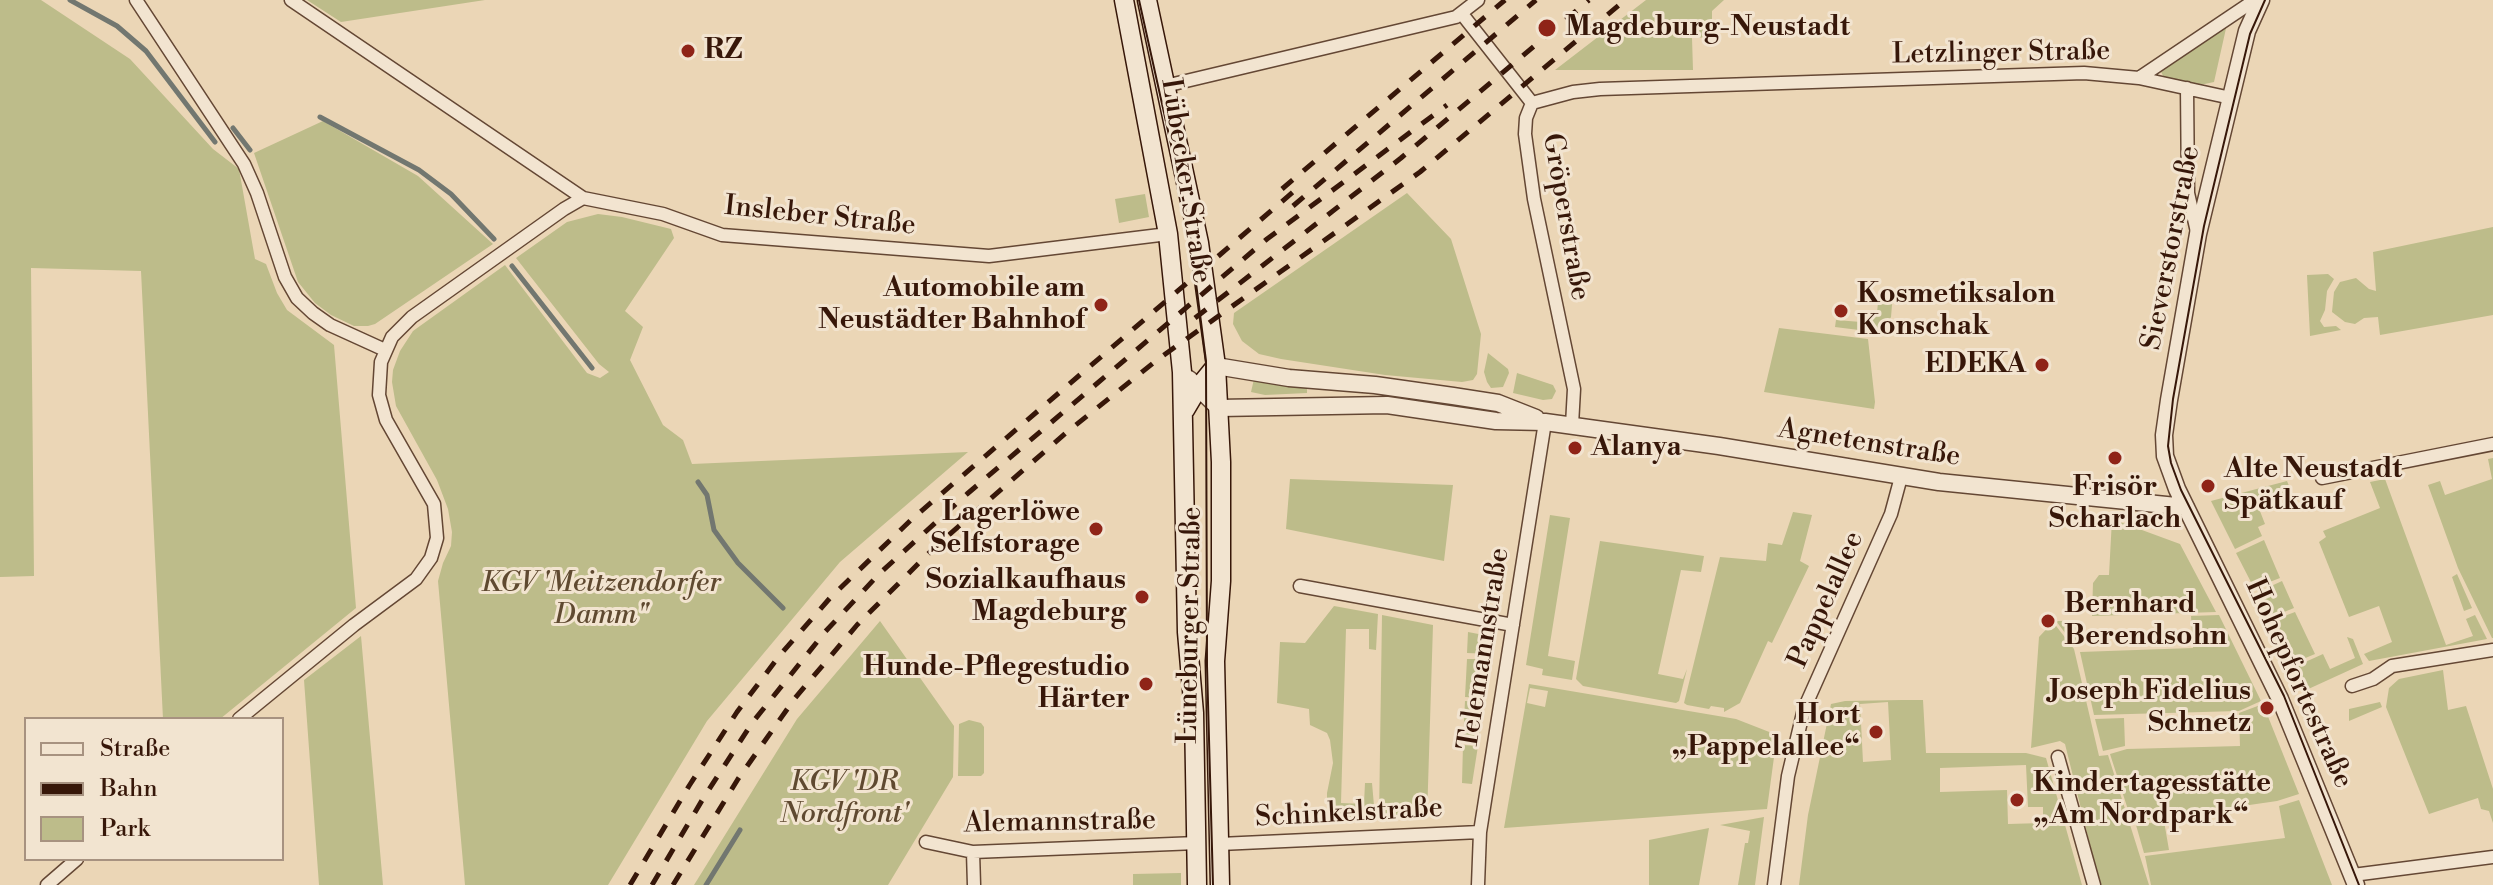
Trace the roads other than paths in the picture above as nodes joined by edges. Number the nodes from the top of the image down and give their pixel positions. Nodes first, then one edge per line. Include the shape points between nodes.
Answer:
1 (136, 0) edge
2 (291, 0) edge
3 (1124, 0) edge
4 (1147, 0) edge
5 (1478, 0) edge
6 (2255, 0) edge
7 (2261, 0) edge
8 (1462, 14) junction
9 (2139, 78) junction
10 (1165, 86) junction
11 (2187, 88) junction
12 (2231, 98) junction
13 (1532, 103) junction
14 (583, 198) junction
15 (1168, 234) junction
16 (2198, 234) junction
17 (385, 350) junction
18 (1216, 366) junction
19 (1182, 372) junction
20 (1198, 388) junction
21 (1219, 408) junction
22 (1185, 410) junction
23 (1545, 422) junction
24 (1572, 425) junction
25 (2493, 444) edge
26 (1901, 477) junction
27 (2322, 478) dead end
28 (2186, 507) junction
29 (1300, 586) dead end
30 (1513, 625) junction
31 (2493, 650) edge
32 (2352, 686) dead end
33 (241, 717) edge
34 (2058, 757) dead end
35 (1480, 832) junction
36 (926, 842) dead end
37 (1197, 843) junction
38 (1220, 844) junction
39 (973, 852) junction
40 (2493, 857) edge
41 (75, 861) edge
42 (2355, 880) edge
43 (47, 885) edge
44 (974, 885) edge
45 (1197, 885) edge
46 (1220, 885) edge
47 (1478, 885) edge
48 (1774, 885) edge
49 (2094, 885) edge

1 - 17 street via 244,164 294,293 321,320
2 - 14 street, Insleber Straße
3 - 15 main road, Lübecker Straße
4 - 10 main road, Lübecker Straße
5 - 8 street
6 - 9 street
7 - 12 street, Sieverstorstraße via 2247,31
8 - 10 street
8 - 13 street, Gröperstraße
9 - 11 street, Letzlinger Straße
9 - 13 street, Letzlinger Straße via 2084,73 1600,89
10 - 18 main road, Lübecker Straße via 1200,248
11 - 12 street, Letzlinger Straße
11 - 16 street via 2188,193
12 - 16 street, Sieverstorstraße
13 - 24 street, Gröperstraße via 1525,134 1574,389
14 - 15 street, Insleber Straße via 663,214 722,235 982,256
14 - 17 street via 412,317
15 - 19 main road, Lübecker Straße
16 - 28 street, Sieverstorstraße via 2164,435 2166,464
17 - 33 street via 378,377 381,405 434,504 437,531 431,558 416,579
18 - 20 main road
18 - 21 main road, Lüneburger Straße
18 - 23 street, Agnetenstraße via 1498,403
19 - 20 street
19 - 22 main road, Lüneburger Straße
20 - 21 street
20 - 22 main road
21 - 23 street, Agnetenstraße via 1387,405 1496,421
21 - 38 main road, Lüneburger Straße via 1221,581 1215,681
22 - 37 main road, Lüneburger Straße via 1187,632
23 - 24 street, Agnetenstraße
23 - 30 street, Telemannstraße
24 - 26 street, Agnetenstraße
25 - 27 street
26 - 28 street, Agnetenstraße
26 - 48 street, Pappelallee via 1891,514 1804,709 1788,776
28 - 42 street, Hohepfortestraße via 2280,699
29 - 30 street
30 - 35 street, Telemannstraße
31 - 32 street via 2392,666
34 - 49 street
35 - 38 street, Schinkelstraße
35 - 47 street, Telemannstraße
36 - 39 street, Alemannstraße
37 - 39 street, Alemannstraße
37 - 45 main road, Lüneburger Straße
38 - 46 main road, Lüneburger Straße
39 - 44 street
40 - 42 street
41 - 43 street

